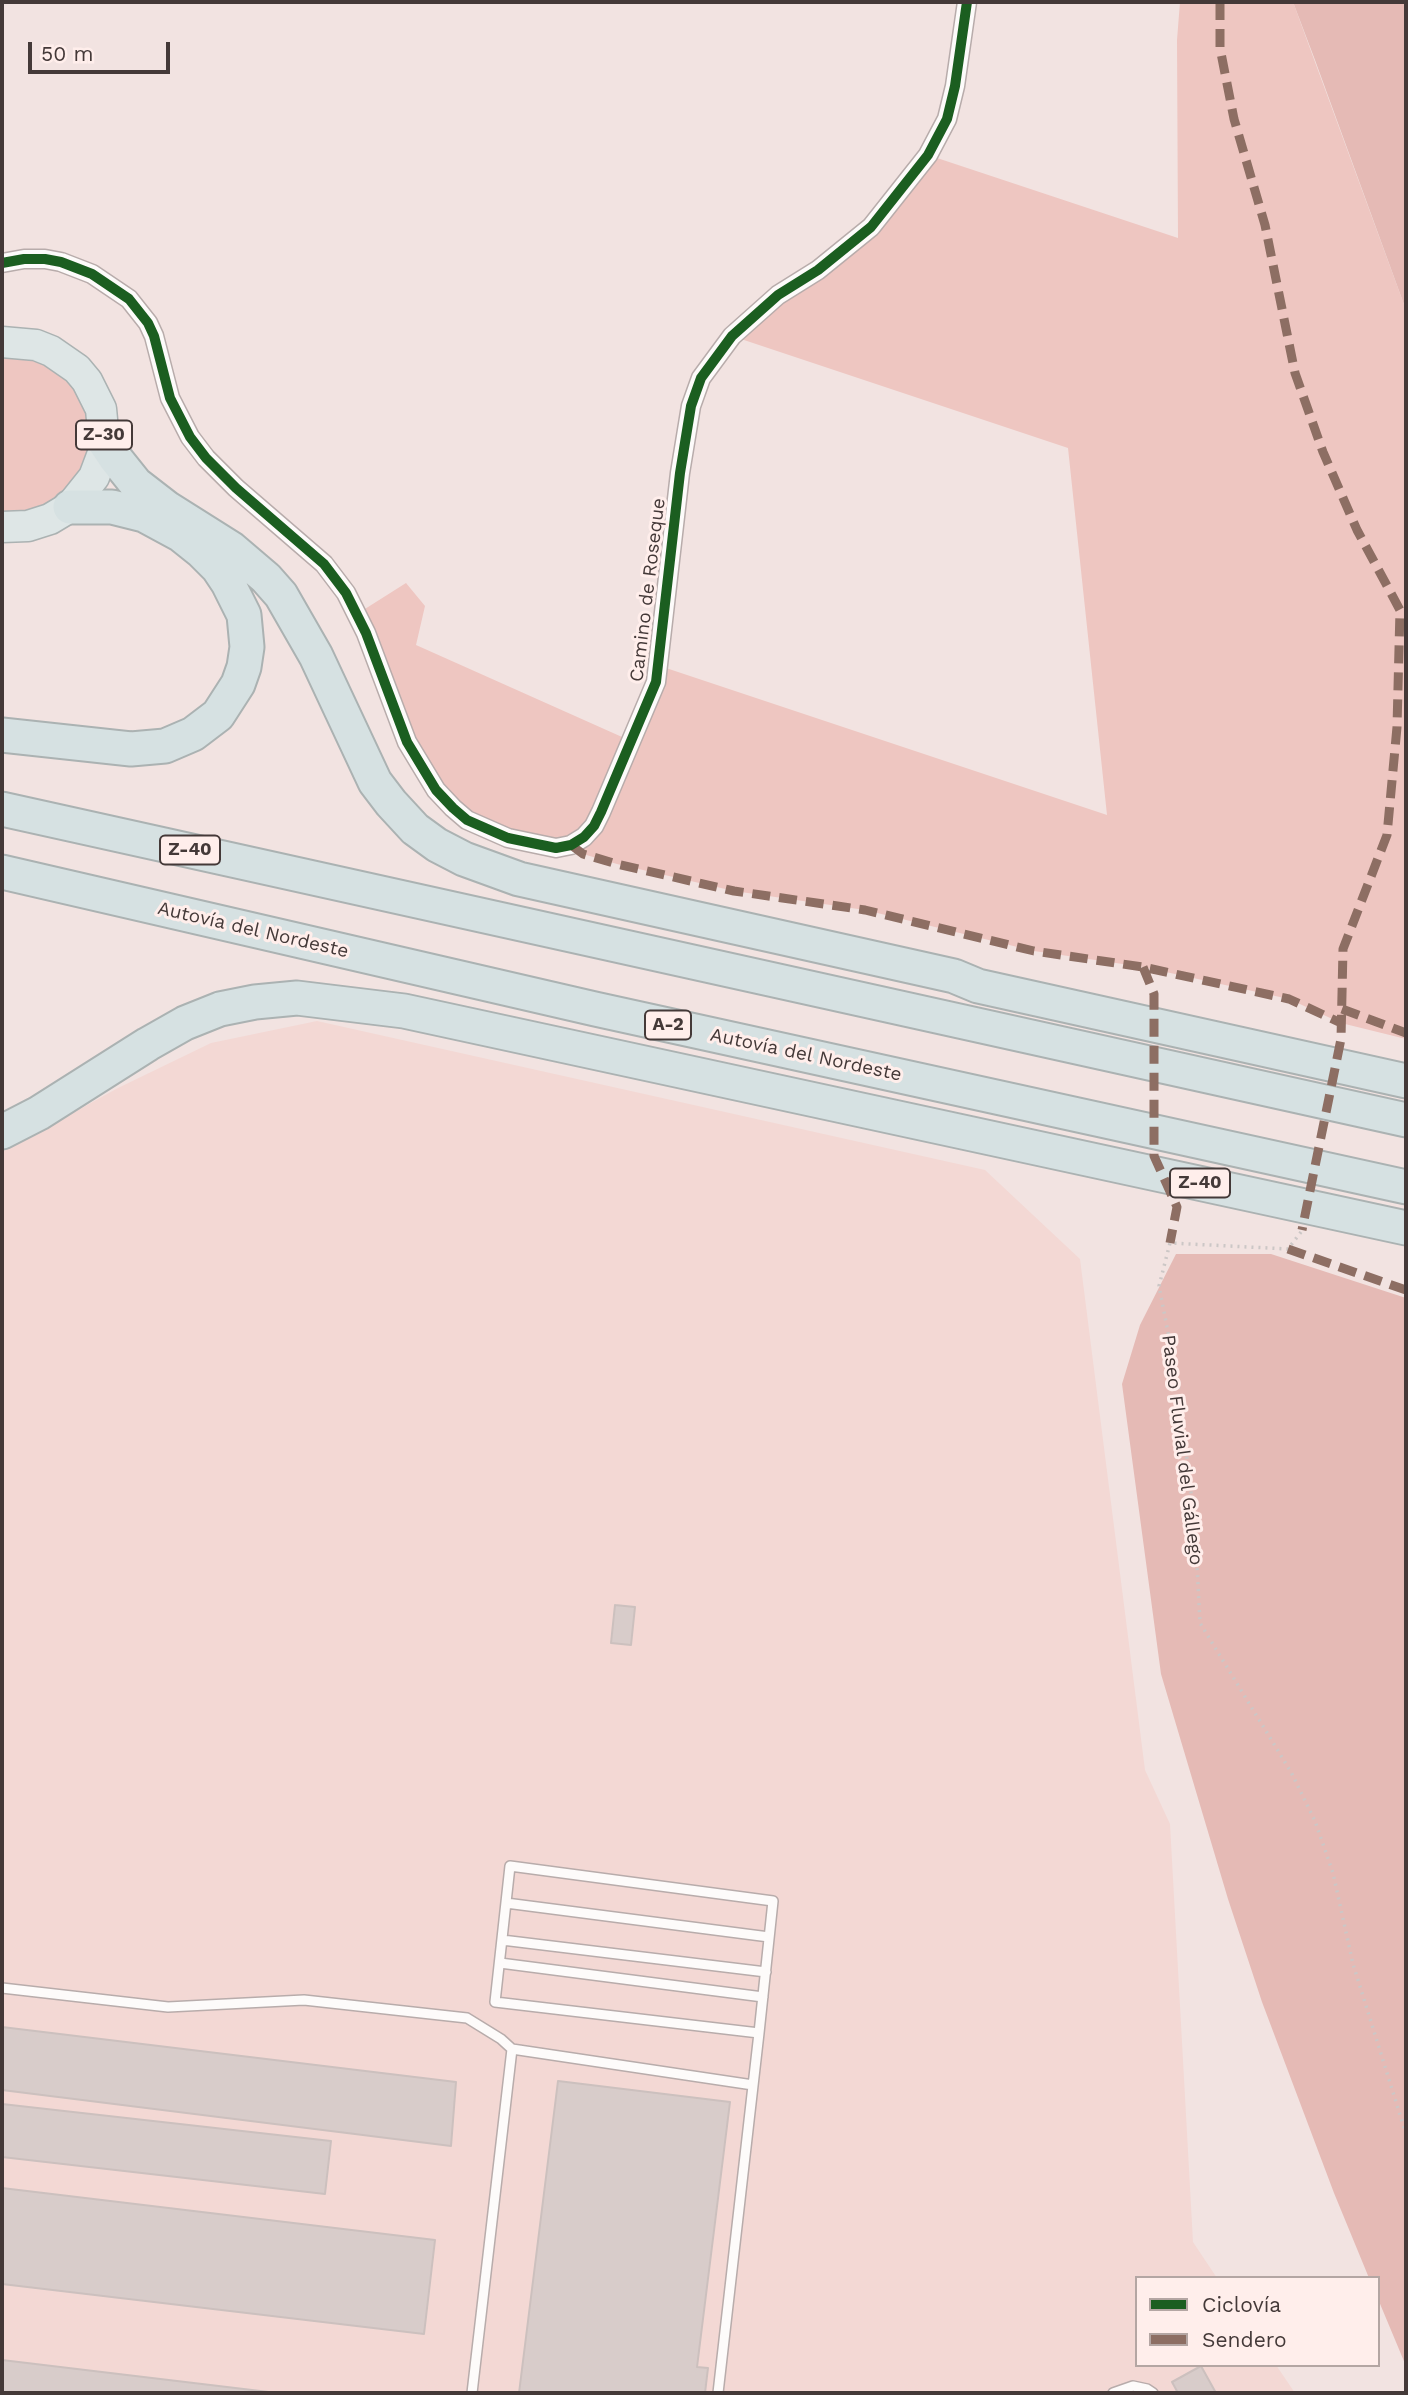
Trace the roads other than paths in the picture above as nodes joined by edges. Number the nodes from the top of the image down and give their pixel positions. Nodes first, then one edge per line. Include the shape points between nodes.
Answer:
1 (967, 2) edge
2 (2, 263) edge
3 (2, 342) edge
4 (104, 440) junction
5 (70, 507) junction
6 (3, 527) edge
7 (2, 735) edge
8 (2, 809) edge
9 (2, 872) edge
10 (377, 892) junction
11 (357, 954) junction
12 (978, 986) junction
13 (1406, 1081) edge
14 (907, 1119) junction
15 (1406, 1120) edge
16 (2, 1132) edge
17 (1406, 1187) edge
18 (1406, 1228) edge
19 (506, 1903) junction
20 (769, 1937) junction
21 (502, 1940) junction
22 (500, 1963) junction
23 (766, 1972) junction
24 (2, 1988) edge
25 (763, 1997) junction
26 (759, 2033) junction
27 (512, 2049) junction
28 (753, 2085) junction
29 (472, 2393) edge
30 (718, 2393) edge
31 (1113, 2393) edge
32 (1153, 2393) edge

1 - 2 street, Camino de Roseque via 947,119 928,155 871,227 778,295 732,336 701,378 682,460 656,682 594,826 571,845 556,848 499,834 467,820 436,790 407,742 346,593 324,564 236,488 190,437 170,398 154,336 129,299 92,274 61,262 24,259
3 - 4 highway, Z-30 via 36,345 77,369 95,394
4 - 5 highway, Z-30 via 94,477
4 - 12 highway via 136,484 232,549 281,594 316,656 375,782 403,817 437,845 519,879 954,976
5 - 6 highway, Z-30 via 27,526
5 - 7 highway via 112,507 144,515 201,551 218,568 244,615 244,667 218,715 193,734 165,746 120,749
8 - 10 highway, Z-40
9 - 11 highway, Autovía del Nordeste / Z-40
10 - 12 highway via 427,881 748,949
10 - 15 highway
11 - 14 highway, Z-40 via 495,1007 815,1087
11 - 17 highway, Autovía del Nordeste / A-2
12 - 13 highway
14 - 16 highway via 404,1011 297,998 220,1009 185,1023
14 - 18 highway, Z-40
19 - 20 lane
19 - 20 lane via 510,1866 773,1901
19 - 21 lane
20 - 23 lane
21 - 22 lane
21 - 23 lane
22 - 25 lane
22 - 26 lane via 495,2002
23 - 25 lane
24 - 27 lane via 169,2007 304,2000 454,2016 467,2018
25 - 26 lane
26 - 28 lane
27 - 28 lane
27 - 29 lane
28 - 30 lane
31 - 32 lane via 1133,2386

